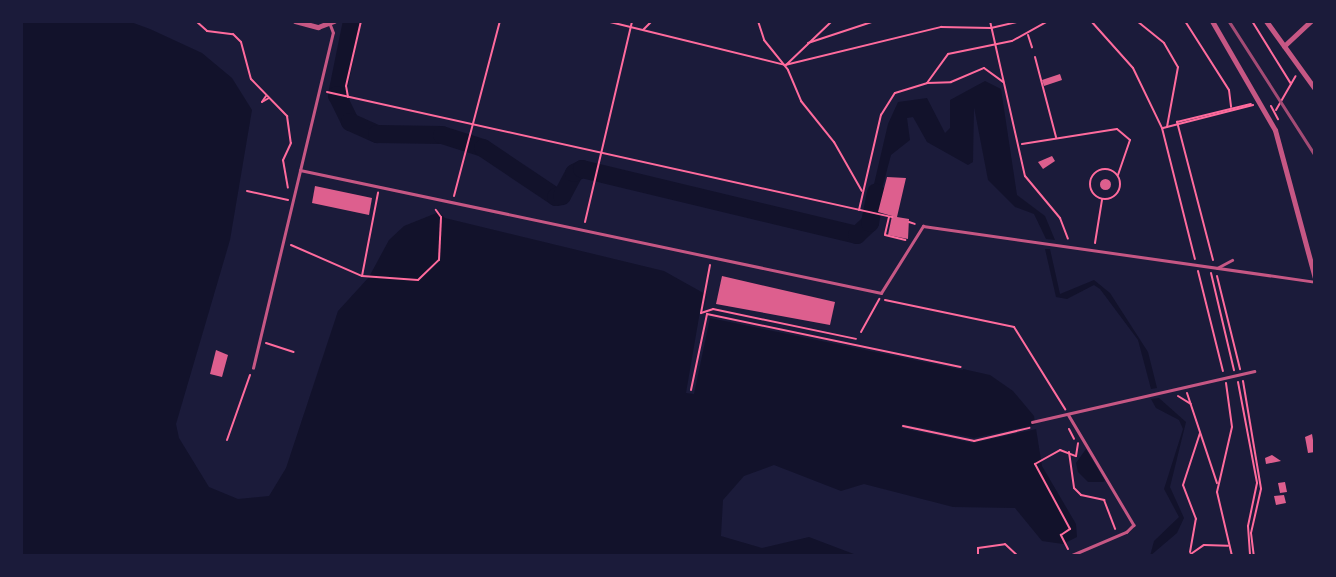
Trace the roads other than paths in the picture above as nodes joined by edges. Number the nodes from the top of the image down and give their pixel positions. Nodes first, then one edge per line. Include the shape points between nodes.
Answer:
1 (295, 21) edge
2 (1212, 21) edge
3 (1266, 21) edge
4 (1311, 21) edge
5 (332, 23) edge
6 (1284, 46) junction
7 (1315, 89) edge
8 (300, 170) junction
9 (1233, 260) dead end
10 (1215, 269) junction
11 (1315, 280) edge
12 (253, 368) road end
13 (1254, 371) dead end
14 (1068, 413) junction
15 (1032, 422) dead end
16 (1071, 556) edge

1 - 5 street via 318,27
2 - 11 street via 1261,102 1283,149
3 - 6 street
4 - 6 street
5 - 8 lane
6 - 7 street
8 - 10 lane via 881,293 923,226
8 - 12 lane
9 - 10 lane
10 - 11 lane
13 - 14 lane
14 - 15 lane
14 - 16 lane via 1132,520 1131,530

